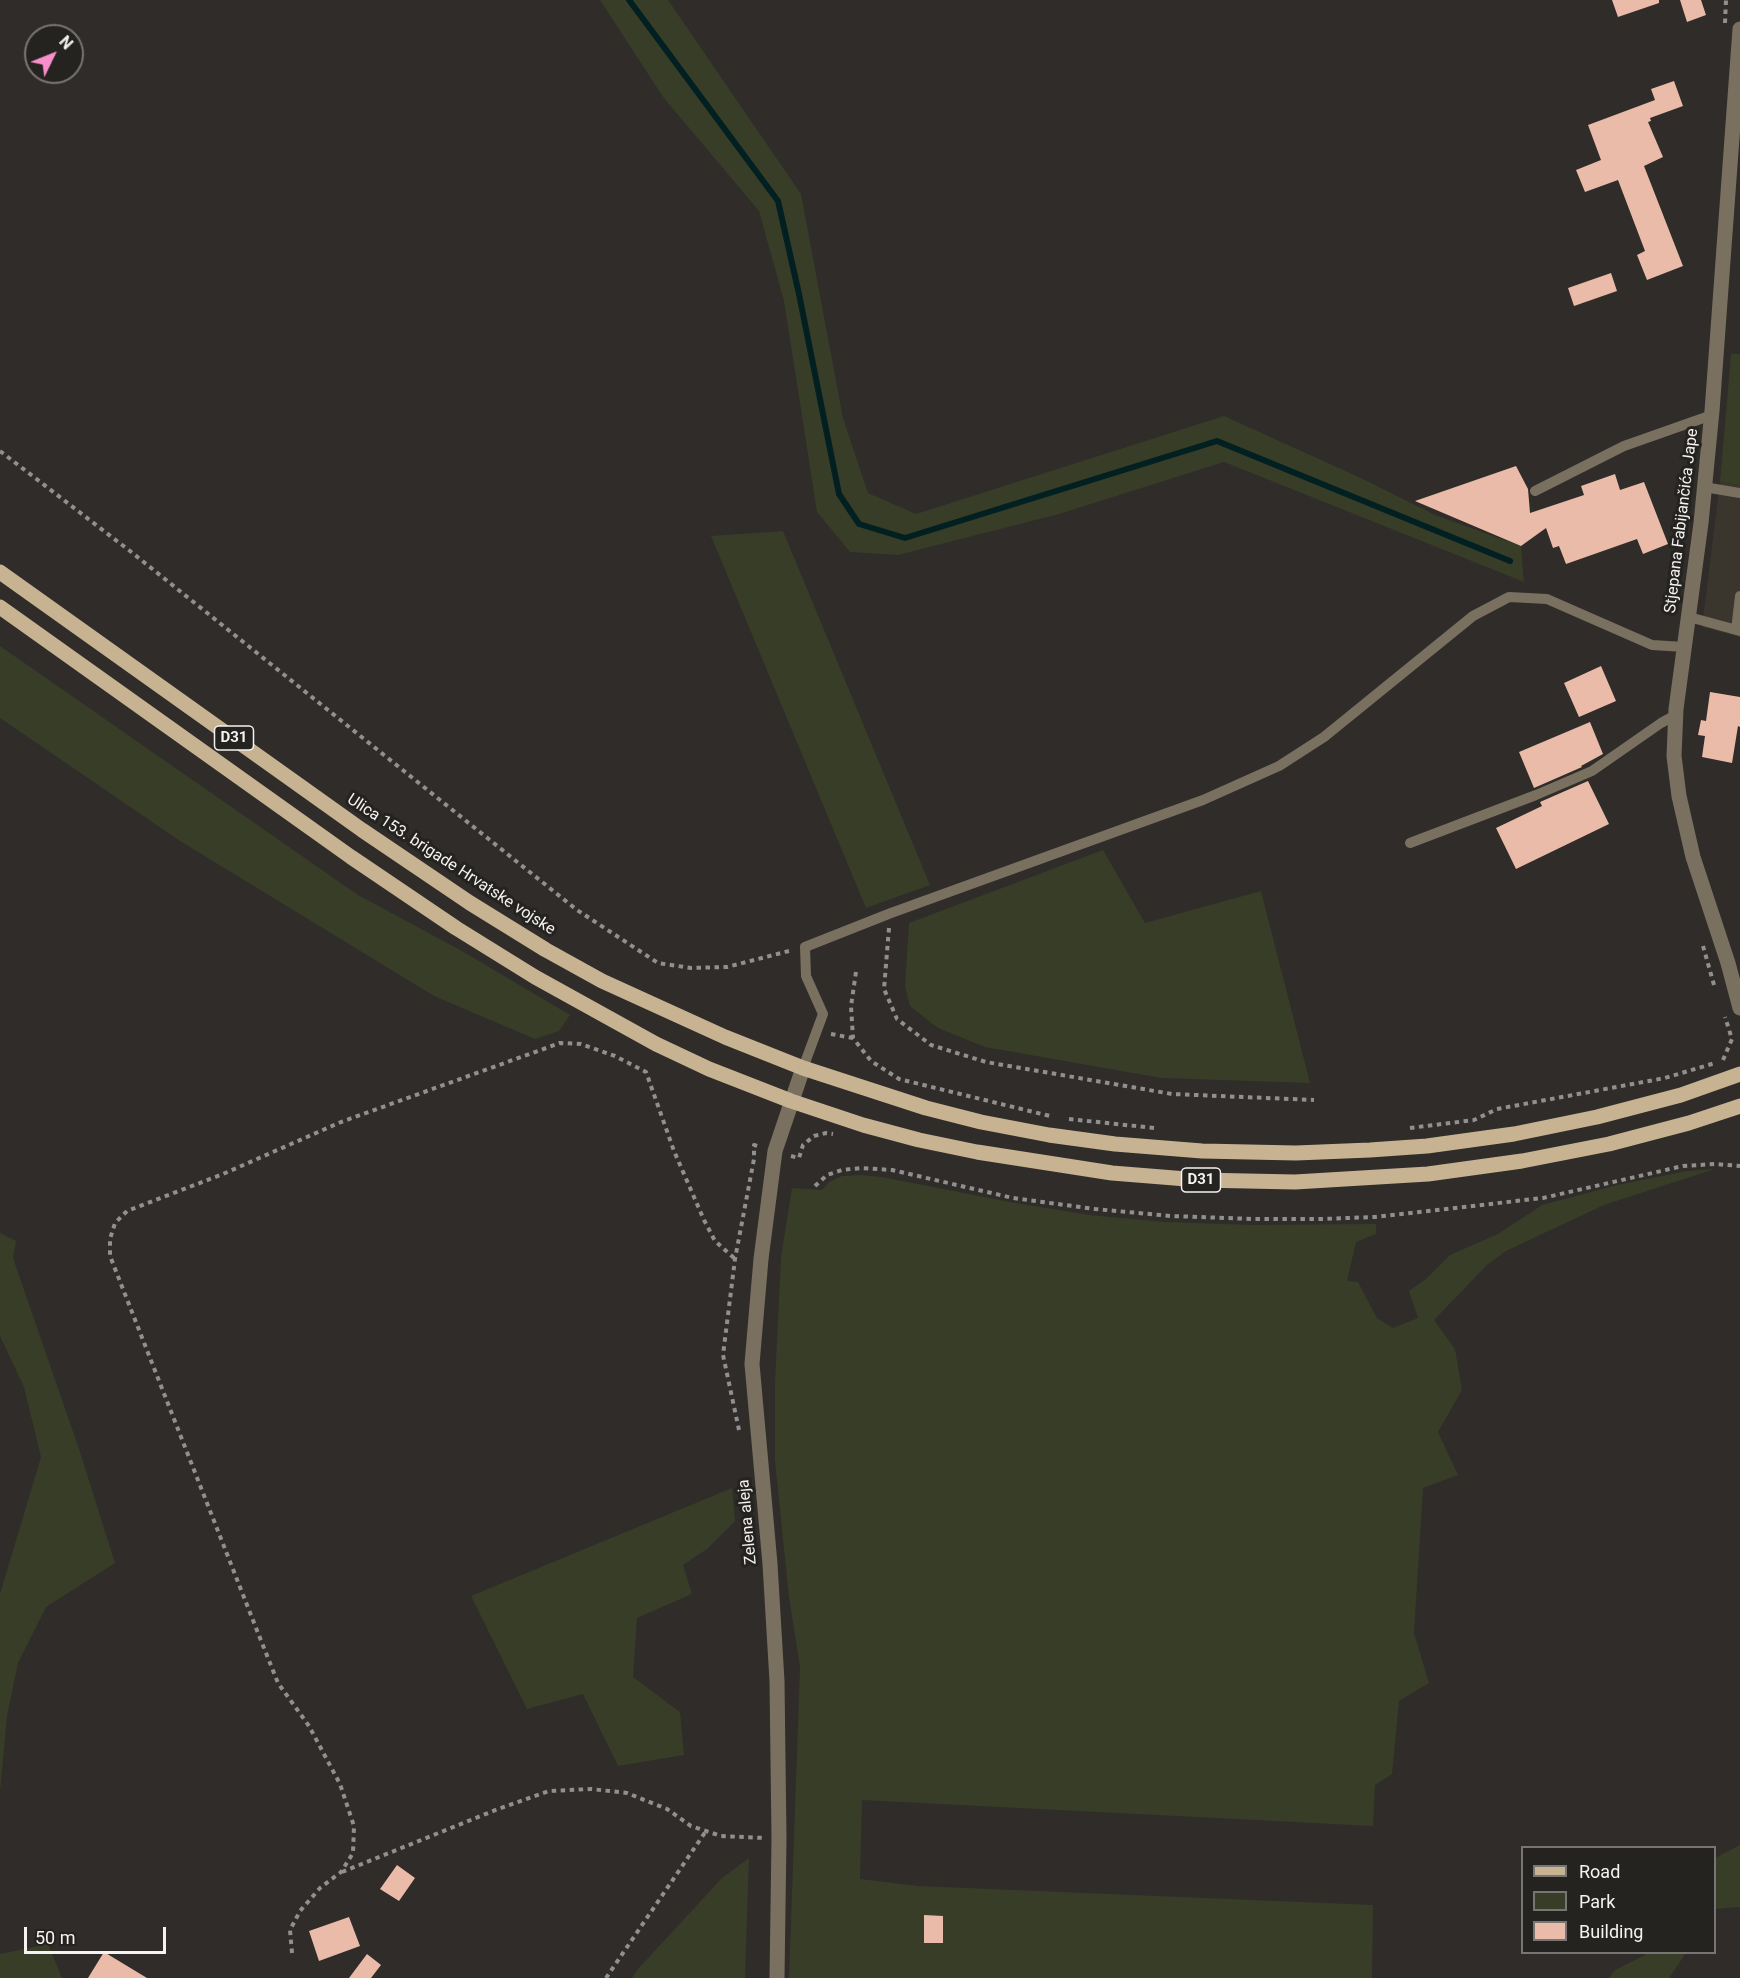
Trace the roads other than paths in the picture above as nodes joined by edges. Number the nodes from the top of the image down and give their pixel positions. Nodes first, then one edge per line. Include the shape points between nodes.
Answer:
1 (1740, 29) edge
2 (1712, 415) junction
3 (1704, 487) junction
4 (1535, 491) dead end
5 (1740, 493) edge
6 (0, 572) edge
7 (1740, 596) edge
8 (0, 607) edge
9 (1689, 617) junction
10 (1738, 631) edge
11 (1684, 647) junction
12 (1676, 715) junction
13 (1410, 843) dead end
14 (1740, 1008) edge
15 (802, 1068) junction
16 (1740, 1074) edge
17 (791, 1101) junction
18 (1740, 1106) edge
19 (777, 1978) edge

1 - 2 street, Stjepana Fabijančića Jape
2 - 3 street, Stjepana Fabijančića Jape
2 - 4 lane via 1624,446
3 - 5 lane
3 - 9 street, Stjepana Fabijančića Jape
6 - 15 main road, Ulica 153. brigade Hrvatske vojske / D31 via 498,921 602,981
7 - 10 lane
8 - 17 main road, D31 via 456,928 656,1044
9 - 10 lane
9 - 11 street, Stjepana Fabijančića Jape
11 - 12 street, Stjepana Fabijančića Jape
11 - 15 lane via 1653,645 1547,599 1509,597 1473,616 1324,737 1279,766 1203,800 805,947 806,976 823,1014
12 - 13 lane via 1592,771
12 - 14 street, Stjepana Fabijančića Jape via 1674,756 1679,796 1693,856
15 - 16 main road, Ulica 153. brigade Hrvatske vojske / D31 via 926,1108 1049,1135 1191,1150 1296,1153 1427,1146 1514,1134 1681,1095
15 - 17 street, Zelena aleja
17 - 18 main road, D31 via 919,1140 1047,1164 1199,1180 1295,1182 1428,1174 1522,1161 1609,1144
17 - 19 street, Zelena aleja via 775,1152 752,1364 777,1681

